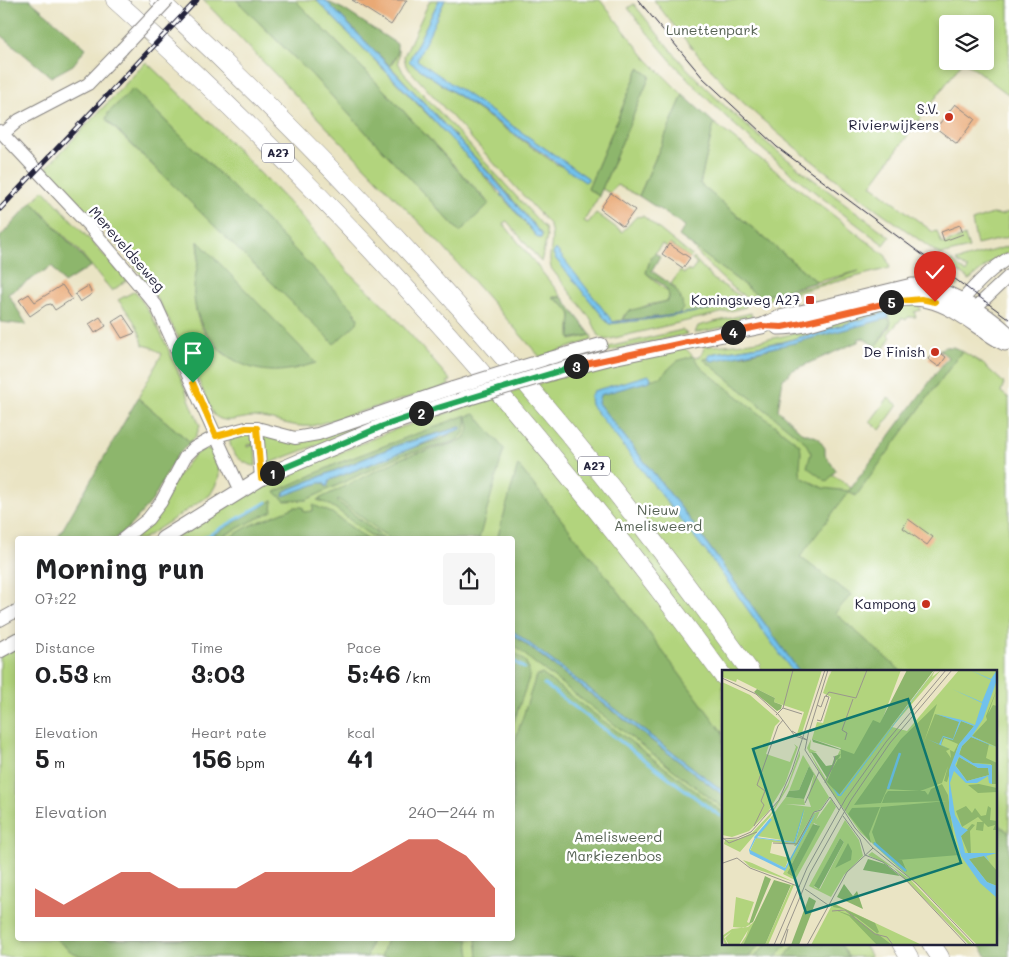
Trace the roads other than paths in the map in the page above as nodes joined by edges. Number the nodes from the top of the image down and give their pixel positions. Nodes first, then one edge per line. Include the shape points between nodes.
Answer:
1 (116, 0) edge
2 (159, 0) edge
3 (168, 0) edge
4 (1, 132) edge
5 (1009, 258) edge
6 (1009, 276) edge
7 (966, 309) junction
8 (1009, 335) edge
9 (601, 344) dead end
10 (1009, 344) edge
11 (458, 393) junction
12 (257, 428) junction
13 (216, 436) junction
14 (261, 478) junction
15 (240, 489) junction
16 (127, 536) edge
17 (168, 536) edge
18 (15, 612) edge
19 (0, 620) edge
20 (15, 642) edge
21 (0, 650) edge
22 (749, 670) edge
23 (722, 675) edge
24 (902, 944) edge
25 (933, 944) edge
26 (909, 957) edge
27 (940, 957) edge

1 - 23 highway, A27 via 261,136 420,302 568,475
2 - 22 highway, A27 via 278,114 477,327 623,502
3 - 4 street, bridge via 88,84
4 - 13 street, Mereveldseweg via 90,227 156,305
5 - 7 street via 981,279
6 - 7 street
7 - 8 main road
7 - 10 main road
7 - 11 main road, bridge via 944,292 924,286 900,294 784,317 762,326
9 - 11 street, bridge via 543,360
11 - 12 street via 318,434 295,438
11 - 14 main road
12 - 13 street
12 - 14 street
13 - 15 street, Mereveldseweg
13 - 16 street via 185,457 161,502 148,519
14 - 15 main road
15 - 17 main road
18 - 19 street
20 - 21 main road
24 - 26 highway
25 - 27 highway

